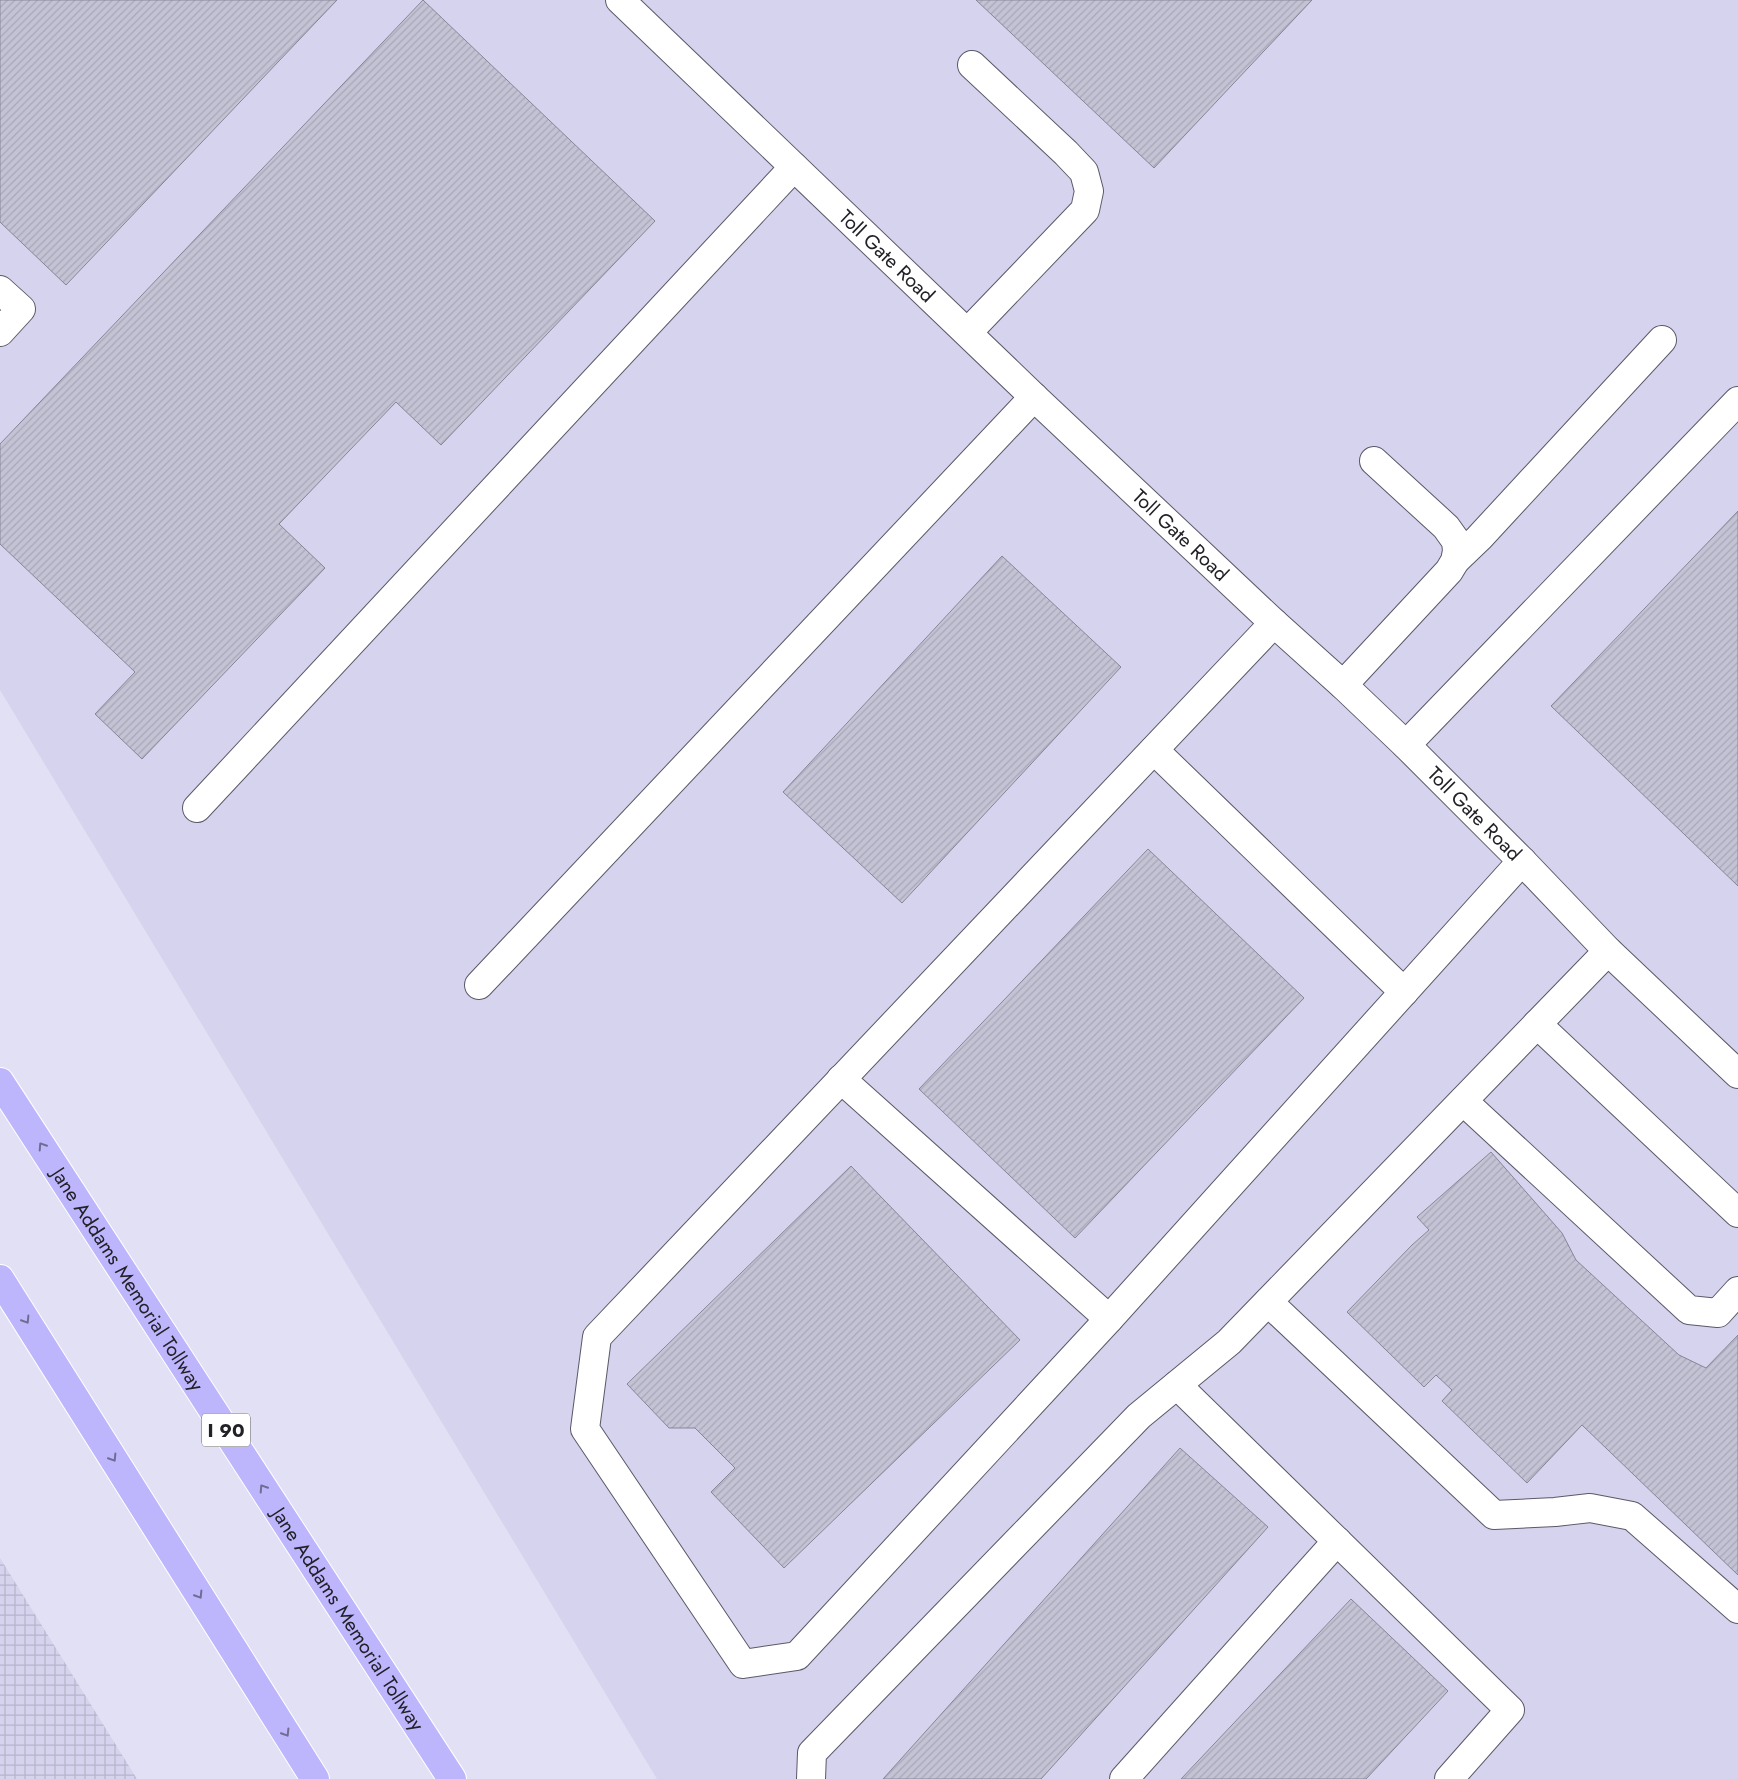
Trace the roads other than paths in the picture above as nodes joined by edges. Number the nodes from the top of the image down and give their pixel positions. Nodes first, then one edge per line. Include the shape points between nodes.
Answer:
1 (620, 0) edge
2 (972, 65) dead end
3 (794, 167) junction
4 (0, 290) edge
5 (0, 332) edge
6 (968, 332) junction
7 (1662, 340) dead end
8 (1034, 397) junction
9 (1738, 401) edge
10 (1374, 461) dead end
11 (1455, 561) junction
12 (1274, 623) junction
13 (1343, 685) junction
14 (1406, 745) junction
15 (1154, 750) junction
16 (197, 808) dead end
17 (1522, 861) junction
18 (1608, 951) junction
19 (480, 986) dead end
20 (1404, 992) junction
21 (1537, 1024) junction
22 (1738, 1074) edge
23 (841, 1079) junction
24 (0, 1082) edge
25 (1463, 1100) junction
26 (1738, 1213) edge
27 (0, 1279) edge
28 (1738, 1291) edge
29 (1268, 1302) junction
30 (1109, 1319) junction
31 (1177, 1385) junction
32 (1337, 1541) junction
33 (1738, 1609) edge
34 (315, 1779) edge
35 (452, 1779) edge
36 (811, 1779) edge
37 (1124, 1779) edge
38 (1448, 1779) edge

1 - 3 street, Toll Gate Road
2 - 6 street via 1084,172 1088,191 1085,210
3 - 6 street, Toll Gate Road
3 - 16 street
4 - 5 street via 21,309
6 - 8 street, Toll Gate Road
7 - 11 street
8 - 12 street, Toll Gate Road
8 - 19 street
9 - 14 street
10 - 11 street via 1446,527 1456,541
11 - 13 street
12 - 13 street, Toll Gate Road
12 - 15 street
13 - 14 street, Toll Gate Road
14 - 17 street, Toll Gate Road
15 - 20 street
15 - 23 street
17 - 18 street, Toll Gate Road
17 - 20 street
18 - 21 street
18 - 22 street, Toll Gate Road
20 - 30 street
21 - 25 street
21 - 26 street
23 - 30 street
23 - 30 street via 597,1337 585,1430 743,1664 798,1656
35 -> 24 highway, Jane Addams Memorial Tollway / I 90
25 - 28 street via 1689,1310 1718,1312
25 - 29 street
27 -> 34 highway
29 - 31 street via 1229,1342
29 - 33 street via 1494,1515 1590,1508 1632,1516
31 - 32 street
31 - 36 street via 1139,1416 812,1753
32 - 37 street
32 - 38 street via 1510,1710

